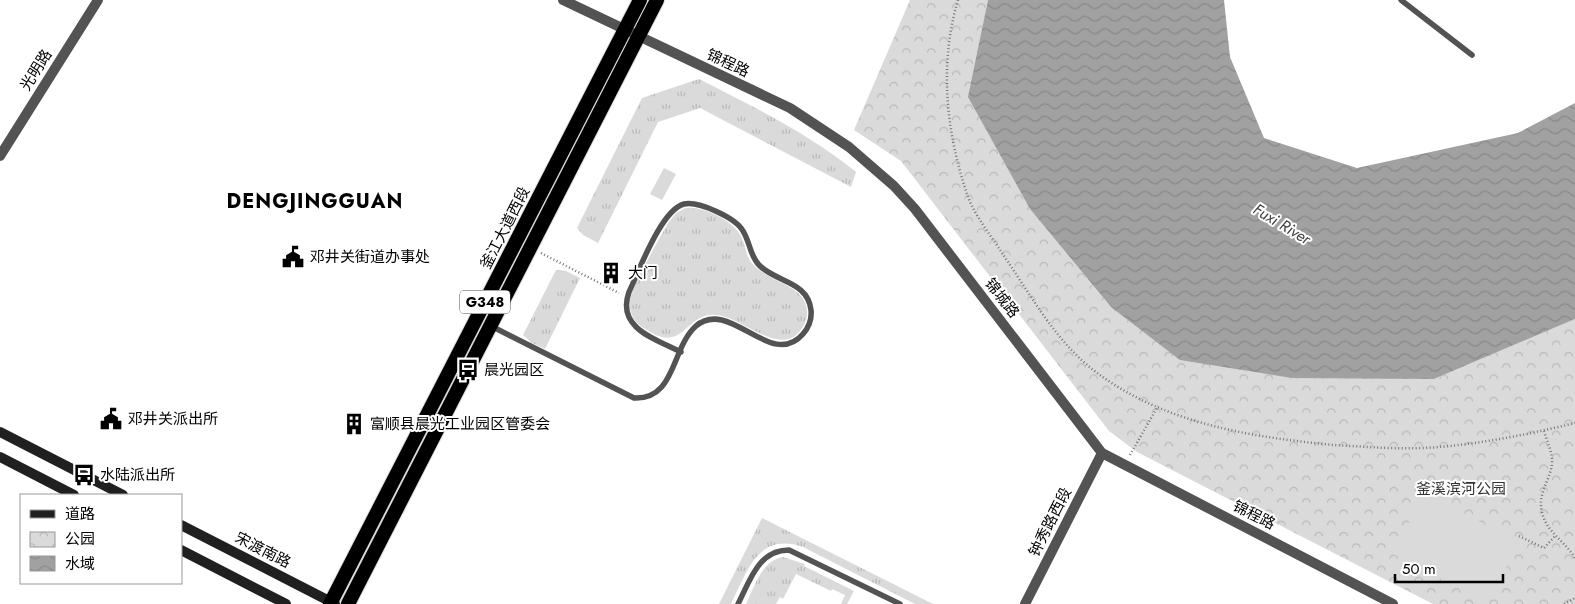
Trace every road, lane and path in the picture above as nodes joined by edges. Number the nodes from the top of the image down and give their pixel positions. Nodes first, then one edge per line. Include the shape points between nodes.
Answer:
1 (98, 0) edge
2 (563, 0) edge
3 (640, 0) edge
4 (657, 0) edge
5 (958, 0) edge
6 (1402, 0) edge
7 (624, 30) junction
8 (638, 37) junction
9 (1472, 55) dead end
10 (0, 156) edge
11 (872, 166) joint
12 (531, 248) junction
13 (627, 297) junction
14 (491, 326) junction
15 (681, 352) junction
16 (1158, 406) junction
17 (1575, 424) edge
18 (1544, 431) junction
19 (0, 432) edge
20 (1102, 453) junction
21 (0, 457) edge
22 (1124, 465) junction
23 (72, 494) edge
24 (121, 494) edge
25 (182, 526) edge
26 (1519, 536) dead end
27 (1556, 536) junction
28 (182, 551) edge
29 (1575, 558) edge
30 (1575, 598) edge
31 (332, 603) edge
32 (286, 604) edge
33 (348, 604) edge
34 (738, 604) edge
35 (900, 604) edge
36 (1025, 604) edge
37 (1393, 604) edge
38 (1564, 604) edge

1 - 10 street, 光明路
2 - 7 street, 锦程路
3 - 7 highway, 釜江大道西段 / G348
4 - 8 highway, G348
5 - 16 path via 949,29 947,111 967,195 981,221 1068,347 1111,382
6 - 9 lane
7 - 8 street, 锦程路
7 - 31 highway, 釜江大道西段 / G348
8 - 11 street, 锦程路 via 790,108
8 - 12 highway, G348
11 - 20 street, 锦城路 via 914,209
12 - 13 path
12 - 14 highway, G348
13 - 15 lane via 626,311 633,326
13 - 15 lane via 669,213 679,206 691,204 702,205 735,222 744,232 759,266 797,287 809,300 809,325 791,343 772,344 726,321 711,319 692,330
14 - 15 lane via 634,398 648,397 659,391
14 - 33 highway, G348
16 - 18 path via 1183,418 1234,432 1289,441 1377,448 1437,447
16 - 22 path
17 - 18 path
18 - 27 path via 1552,462 1540,498 1541,510 1545,522
19 - 24 main road
20 - 22 street, 锦程路
20 - 36 street, 钟秀路西段
21 - 23 main road
22 - 37 street, 锦程路
25 - 31 main road, 宋渡南路
26 - 27 path via 1544,548
27 - 29 path
28 - 32 main road
30 - 38 path
34 - 35 lane via 764,559 775,552 789,550

